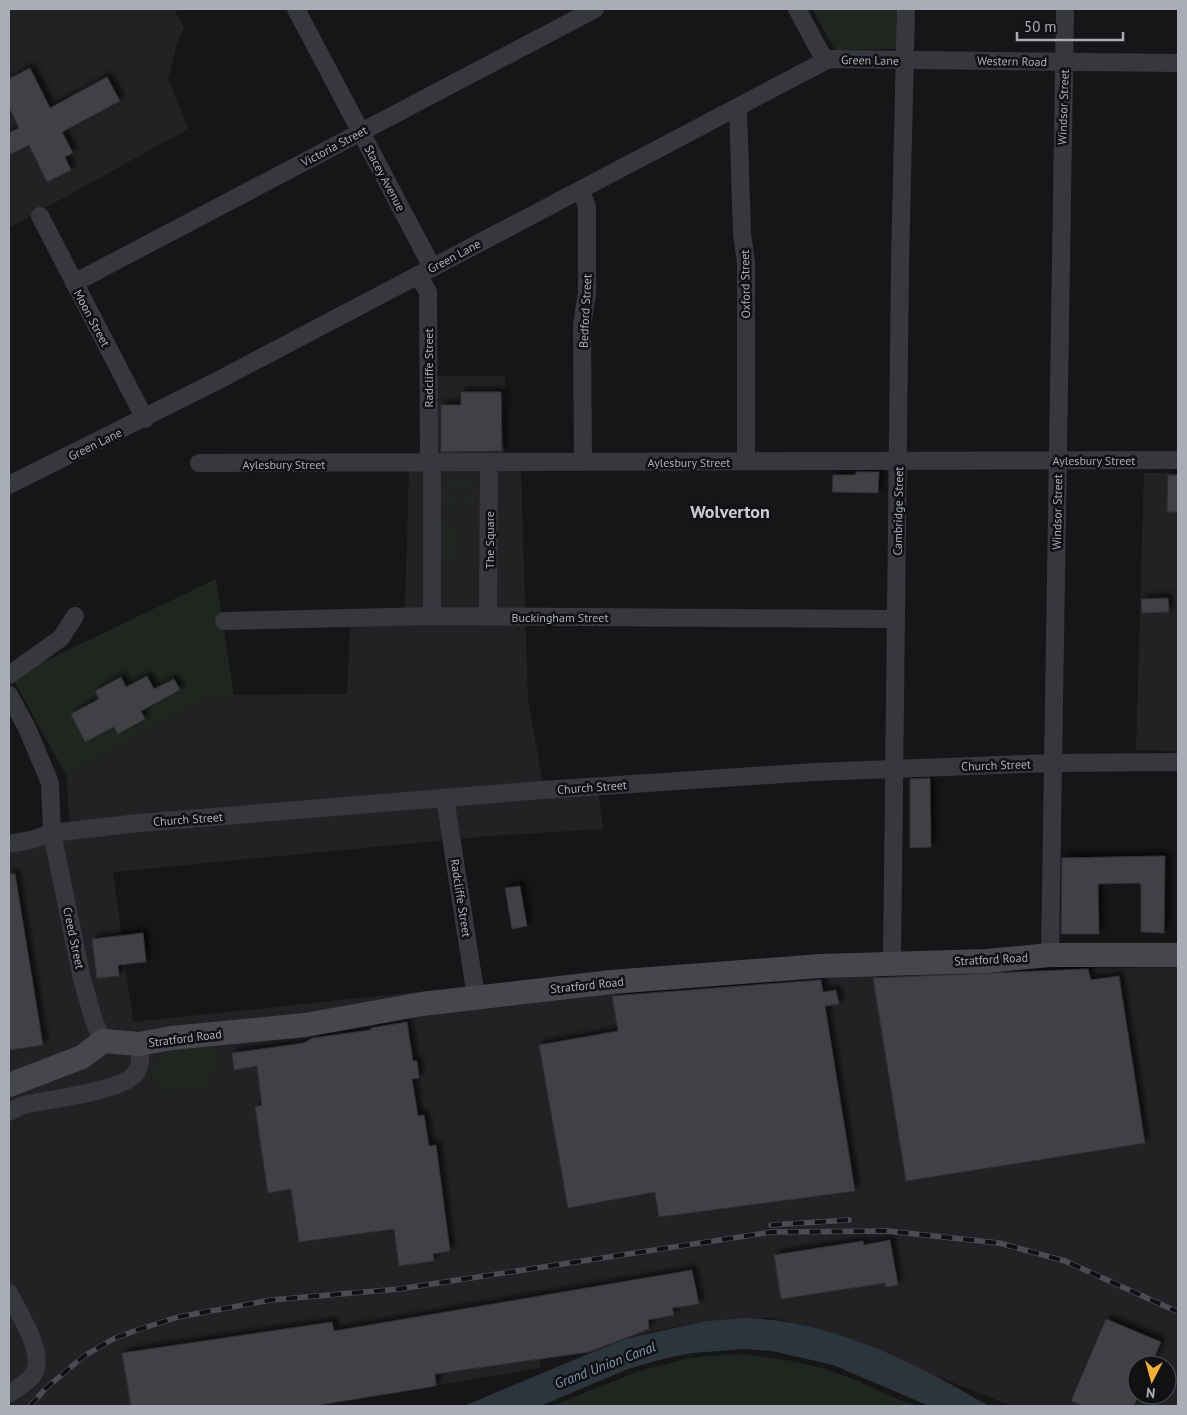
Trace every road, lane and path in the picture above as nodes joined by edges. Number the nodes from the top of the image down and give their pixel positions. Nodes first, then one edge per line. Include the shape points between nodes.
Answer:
1 (296, 9) edge
2 (595, 9) edge
3 (797, 9) edge
4 (906, 9) edge
5 (1065, 9) edge
6 (906, 60) junction
7 (825, 61) junction
8 (1064, 62) junction
9 (1178, 63) edge
10 (738, 108) junction
11 (361, 132) junction
12 (581, 190) junction
13 (40, 216) dead end
14 (425, 271) junction
15 (74, 283) junction
16 (145, 419) junction
17 (1058, 460) junction
18 (1178, 460) edge
19 (746, 461) junction
20 (898, 461) junction
21 (583, 462) junction
22 (199, 463) dead end
23 (430, 463) junction
24 (489, 463) junction
25 (9, 485) edge
26 (76, 616) dead end
27 (432, 616) junction
28 (488, 617) junction
29 (896, 619) junction
30 (224, 621) dead end
31 (9, 675) edge
32 (9, 695) edge
33 (1178, 762) edge
34 (1052, 763) junction
35 (894, 769) junction
36 (445, 798) junction
37 (52, 832) junction
38 (9, 844) edge
39 (1050, 955) junction
40 (1178, 955) edge
41 (892, 962) junction
42 (476, 997) junction
43 (103, 1041) junction
44 (139, 1044) junction
45 (9, 1085) edge
46 (9, 1112) edge
47 (9, 1293) edge
48 (9, 1394) edge

1 - 11 street, Stacey Avenue
2 - 11 street, Victoria Street
3 - 7 street
4 - 6 street, Cambridge Street
5 - 8 street, Windsor Street
6 - 7 street, Green Lane
6 - 8 street, Western Road
6 - 20 street, Cambridge Street
7 - 10 street, Green Lane
8 - 9 street, Western Road
8 - 17 street, Windsor Street
10 - 12 street, Green Lane
10 - 19 street, Oxford Street via 742,234 746,262
11 - 14 street, Stacey Avenue
11 - 15 street, Victoria Street
12 - 14 street, Green Lane
12 - 21 street, Bedford Street via 587,208 587,293 582,325
13 - 15 street, Moon Street
14 - 16 street, Green Lane
14 - 23 street, Radcliffe Street
15 - 16 street, Moon Street
16 - 25 street, Green Lane
17 - 18 street, Aylesbury Street
17 - 20 street, Aylesbury Street
17 - 34 street, Windsor Street
19 - 20 street, Aylesbury Street
19 - 21 street, Aylesbury Street
20 - 29 street, Cambridge Street
21 - 24 street, Aylesbury Street
22 - 23 street, Aylesbury Street
23 - 24 street, Aylesbury Street
23 - 27 street, Radcliffe Street
24 - 28 street, The Square
26 - 31 street via 61,638
27 - 28 street, Buckingham Street
27 - 30 street, Buckingham Street
28 - 29 street, Buckingham Street
29 - 35 street, Cambridge Street
32 - 37 street, Creed Street via 50,783
33 - 34 street, Church Street
34 - 35 street, Church Street
34 - 39 street, Windsor Street
35 - 36 street, Church Street via 804,772
35 - 41 street, Cambridge Street
36 - 37 street, Church Street
36 - 42 street, Radcliffe Street
37 - 38 street, Church Street
37 - 43 street, Creed Street via 82,979
39 - 40 street, Stratford Road
39 - 41 street, Stratford Road via 987,961
41 - 42 street, Stratford Road via 611,982
42 - 44 street, Stratford Road via 305,1025
43 - 44 street, Stratford Road
43 - 45 street via 82,1057
44 - 46 street via 138,1068 126,1082 23,1105
47 - 48 street via 26,1322 38,1360 31,1377

